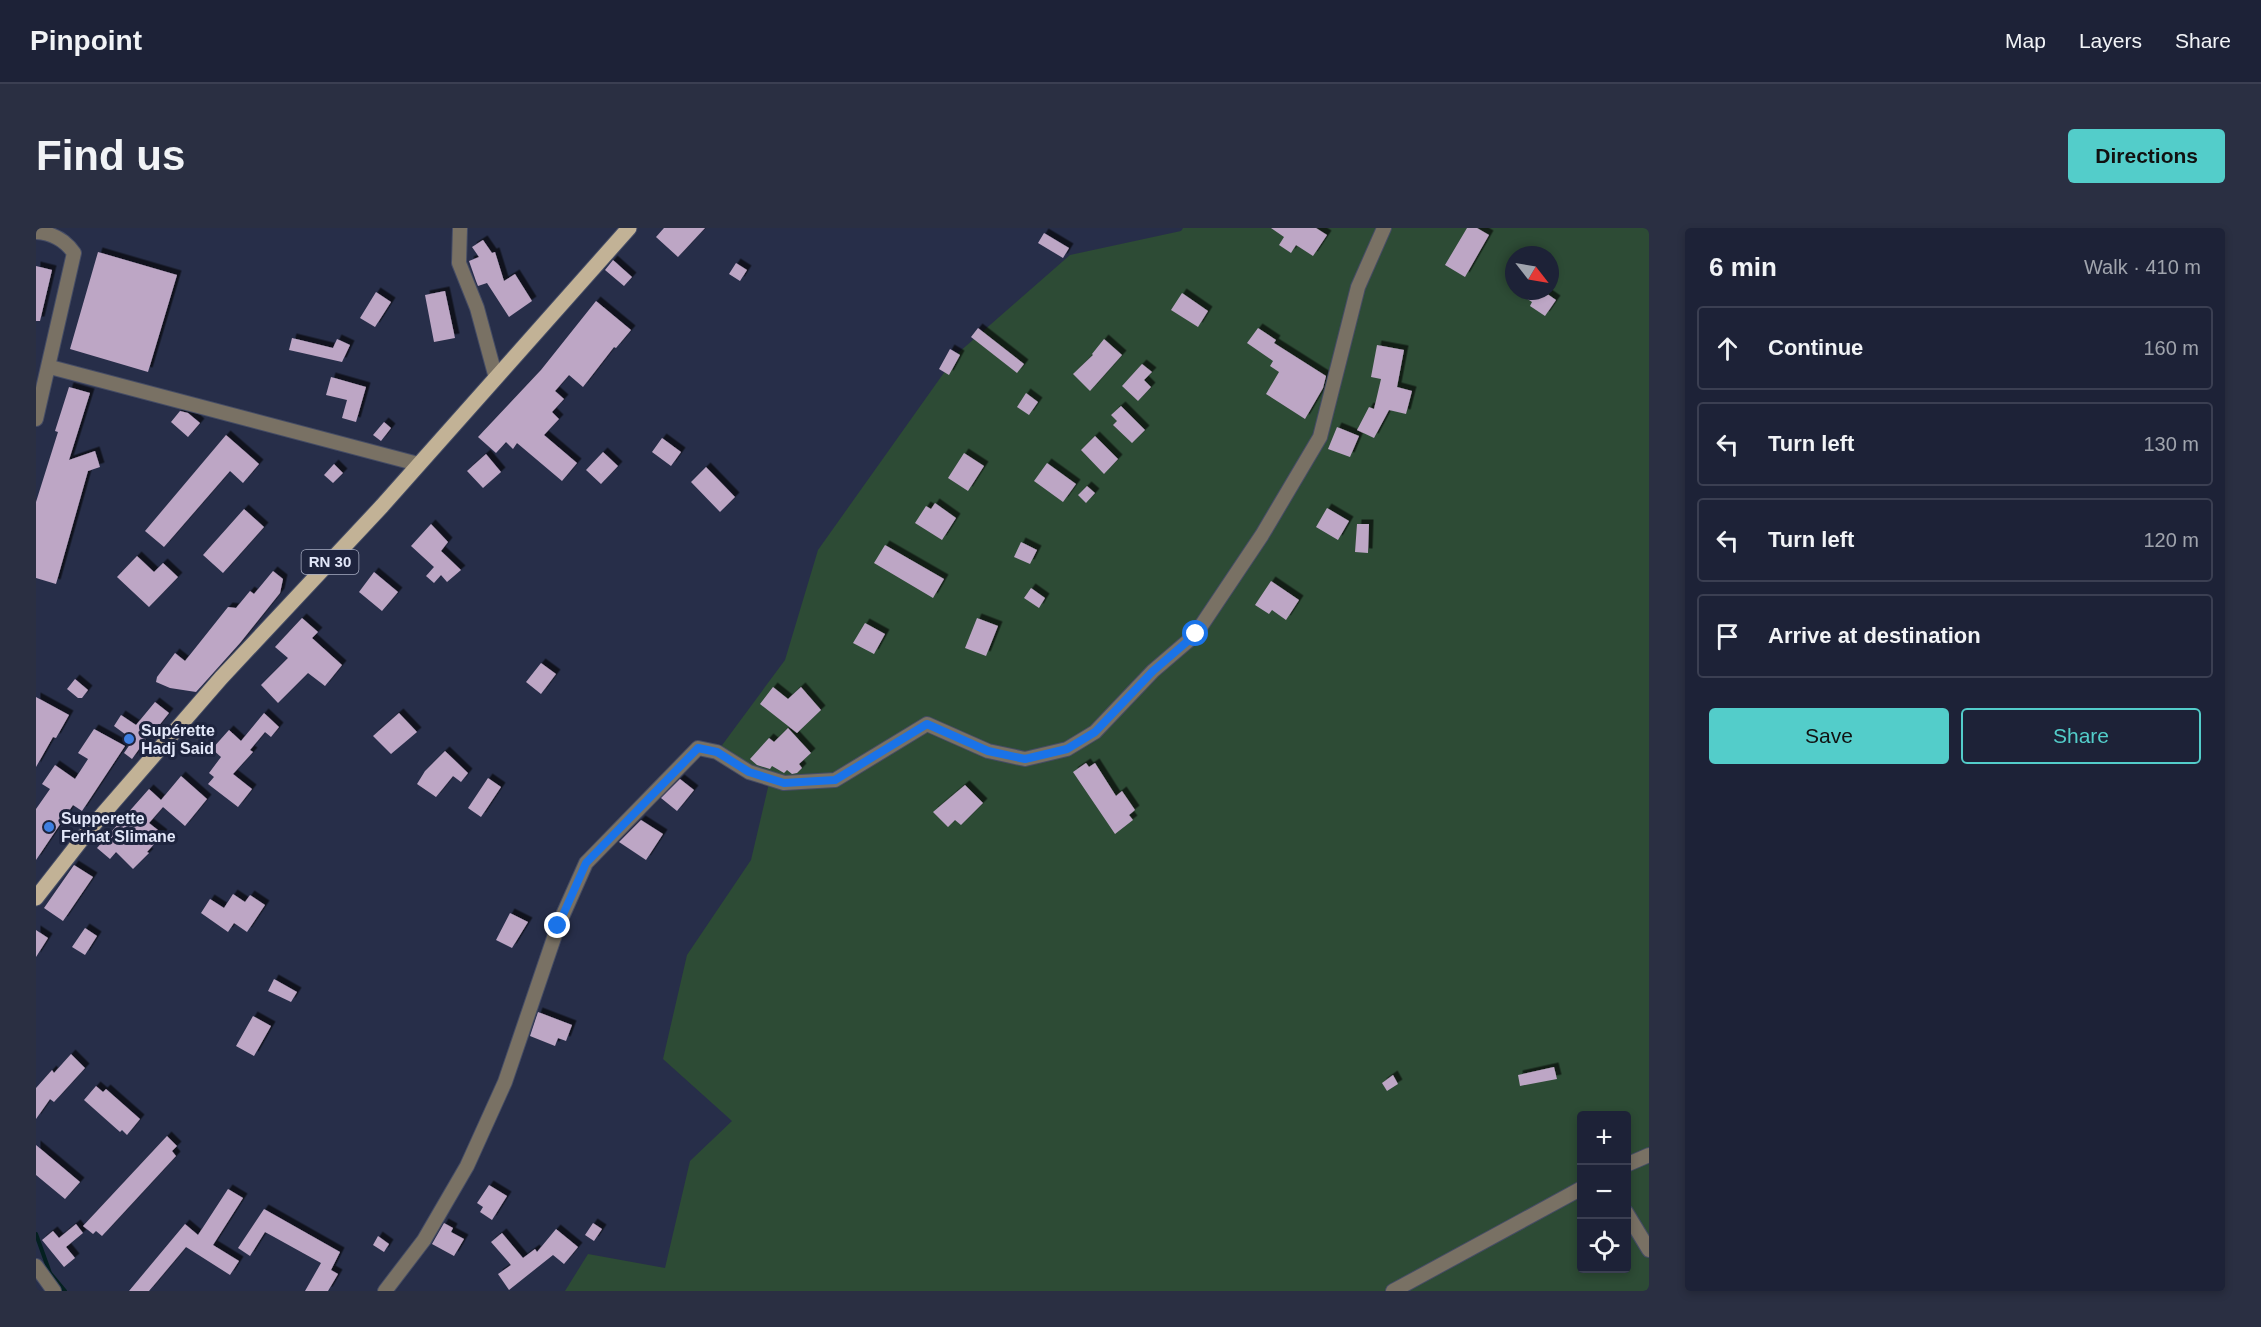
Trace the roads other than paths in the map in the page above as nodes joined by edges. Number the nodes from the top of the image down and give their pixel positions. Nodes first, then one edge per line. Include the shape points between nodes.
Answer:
1 (460, 228) edge
2 (628, 228) edge
3 (1384, 228) edge
4 (36, 232) edge
5 (50, 367) junction
6 (496, 378) junction
7 (36, 419) edge
8 (418, 464) junction
9 (36, 898) edge
10 (1649, 1155) edge
11 (1631, 1163) edge
12 (1577, 1190) edge
13 (1630, 1219) edge
14 (1649, 1250) edge
15 (36, 1266) edge
16 (54, 1291) edge
17 (385, 1291) edge
18 (1393, 1291) edge

1 - 6 street via 459,263 477,308
2 - 6 main road, RN 30
3 - 17 street via 1358,287 1320,437 1262,535 1196,634 1153,671 1095,732 1067,749 1025,759 988,751 927,724 835,780 784,783 749,772 717,752 698,748 586,863 558,926 505,1082 471,1155 424,1240
4 - 5 street via 62,240 74,253
5 - 7 street
5 - 8 street
6 - 8 main road, RN 30
8 - 9 main road, RN 30 via 213,687 89,830
10 - 11 street
12 - 18 street
13 - 14 street
15 - 16 street

